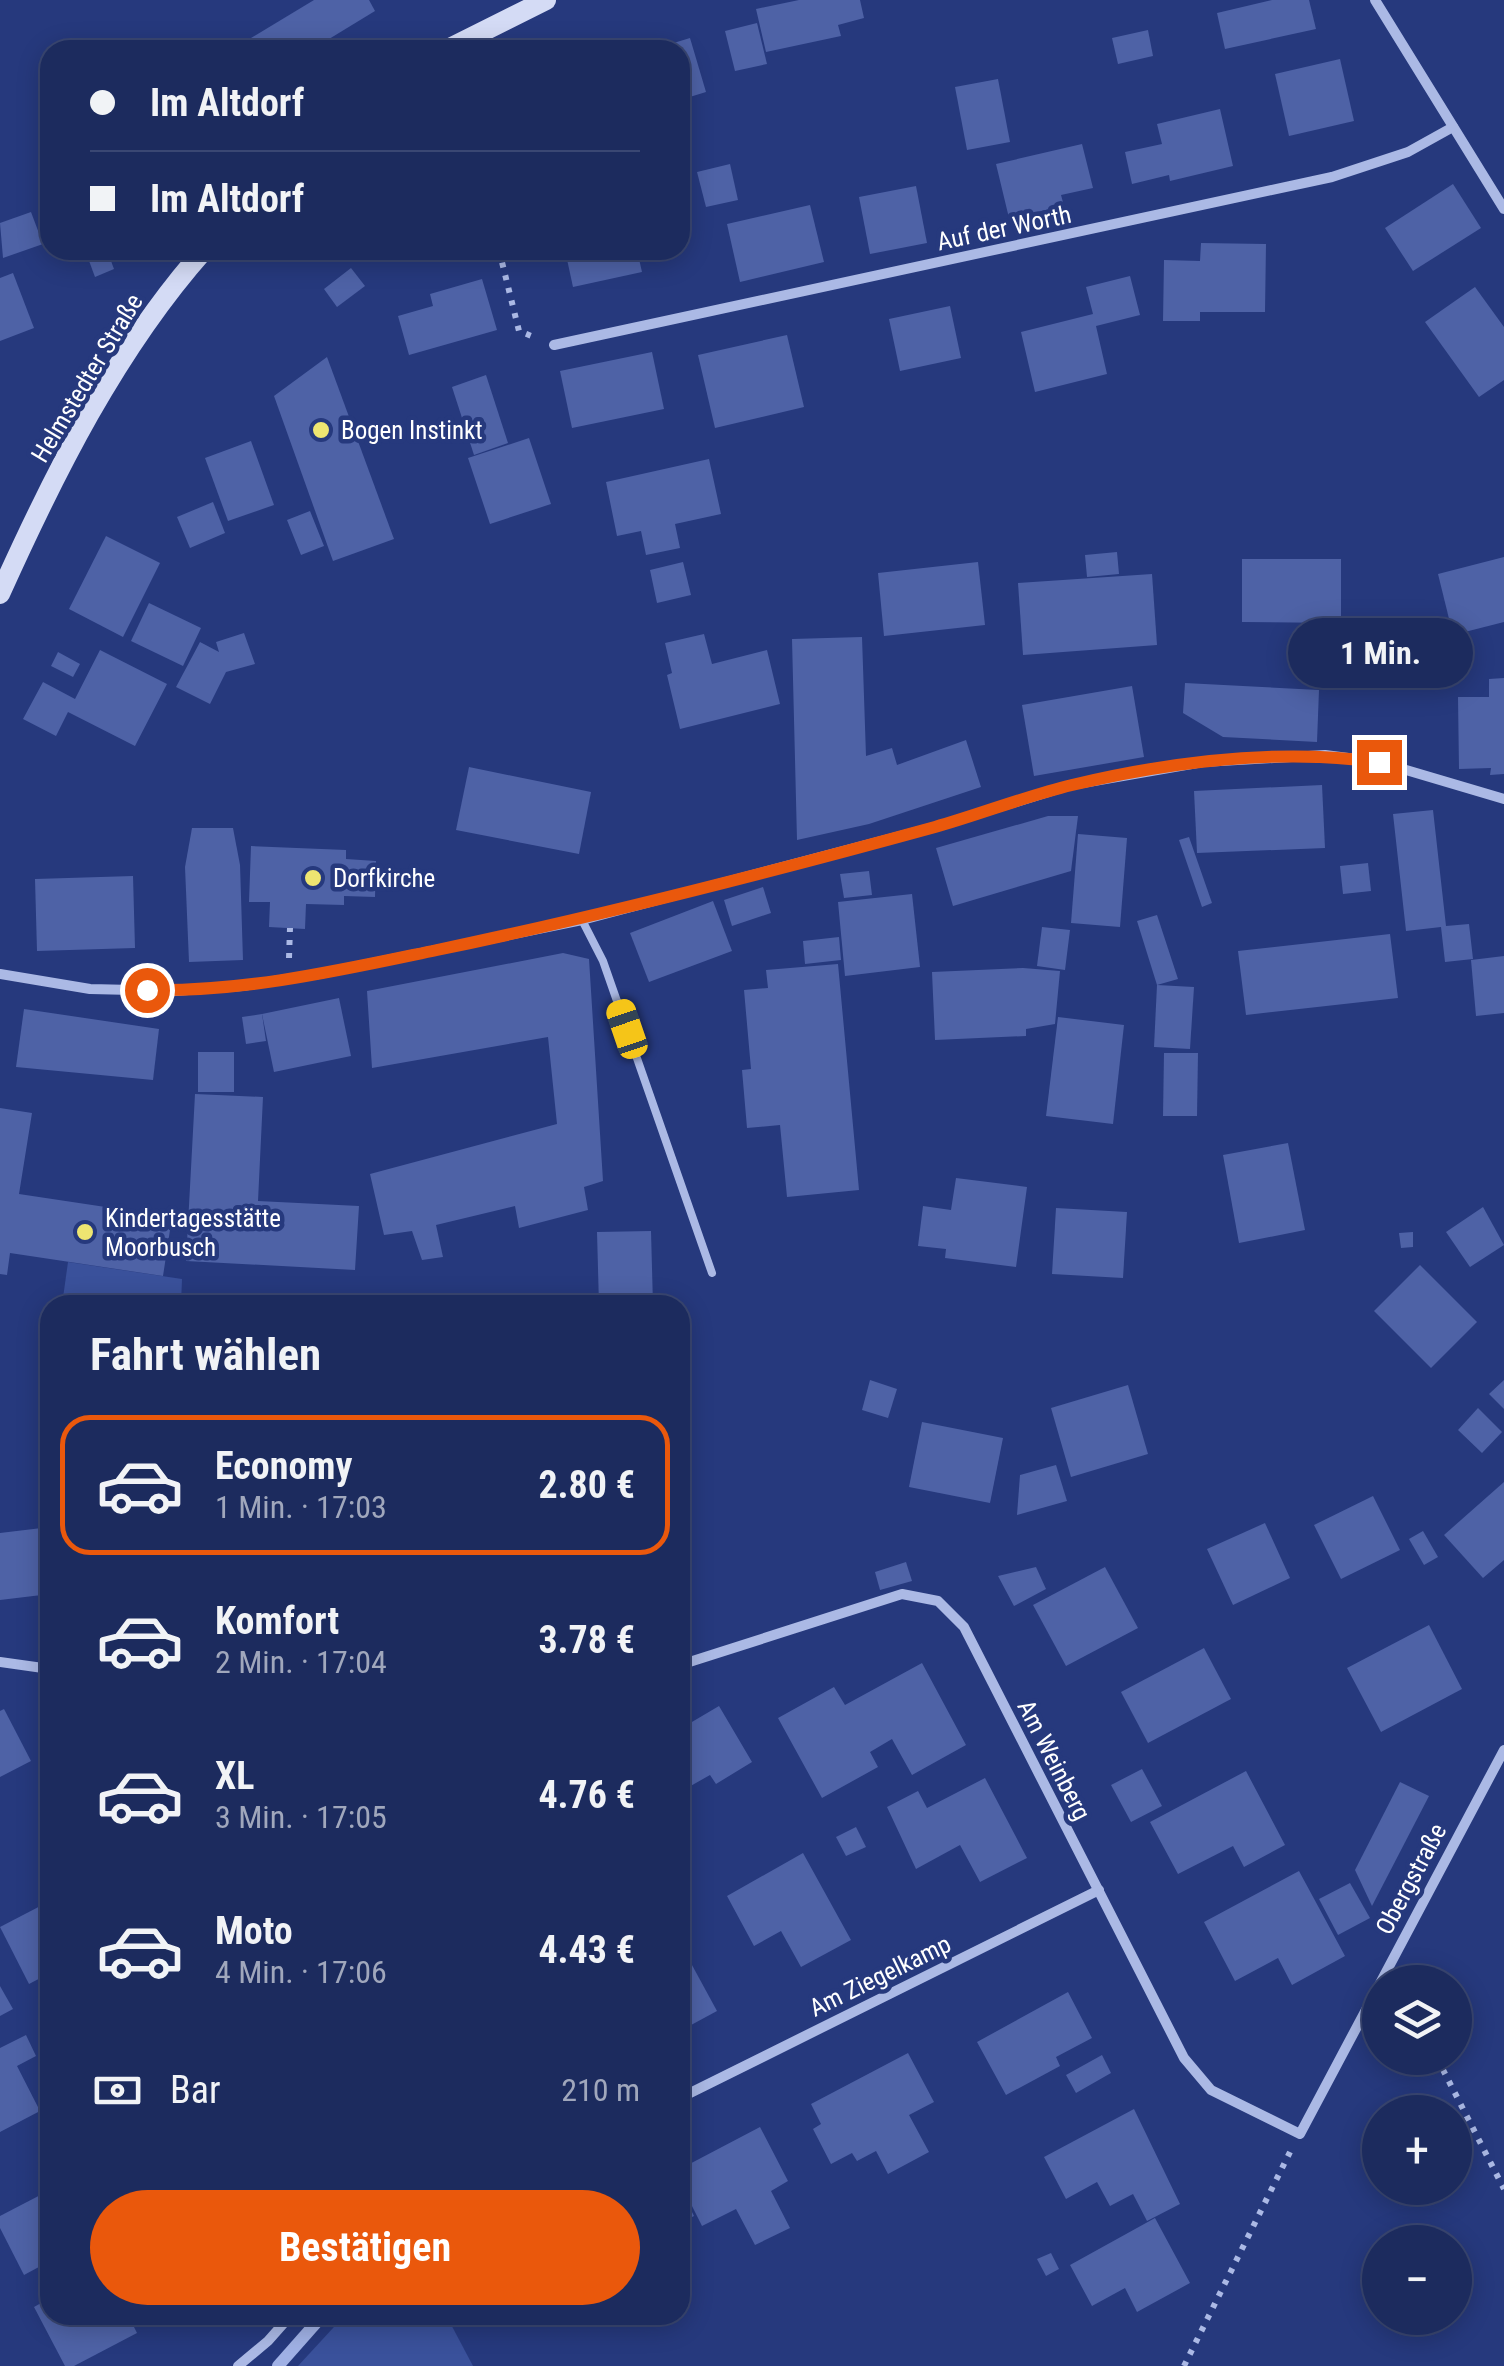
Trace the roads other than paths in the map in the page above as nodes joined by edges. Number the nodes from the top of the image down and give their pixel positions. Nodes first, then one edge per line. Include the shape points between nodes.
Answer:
1 (546, 0) edge
2 (1375, 0) edge
3 (466, 40) edge
4 (1453, 127) junction
5 (1504, 209) edge
6 (195, 260) edge
7 (554, 344) road end
8 (0, 594) edge
9 (1504, 799) edge
10 (582, 920) junction
11 (0, 974) edge
12 (712, 1272) dead end
13 (0, 1662) edge
14 (690, 1662) edge
15 (40, 1667) edge
16 (1504, 1750) edge
17 (1099, 1890) junction
18 (690, 2093) edge
19 (1300, 2134) joint
20 (282, 2325) edge
21 (238, 2366) edge

1 - 3 street
2 - 4 street
4 - 5 street
4 - 7 street, Auf der Worth via 1408,152 1332,178
6 - 8 street, Helmstedter Straße via 109,382
9 - 10 street via 1379,762 1325,755 1204,762 1071,785
10 - 11 street via 242,986 90,989
10 - 12 lane via 603,961
13 - 15 street
14 - 17 street, Am Weinberg via 902,1594 938,1601 964,1628
16 - 19 street, Obergstraße
17 - 18 street, Am Ziegelkamp
17 - 19 street, Am Weinberg via 1184,2058 1211,2090
20 - 21 street

